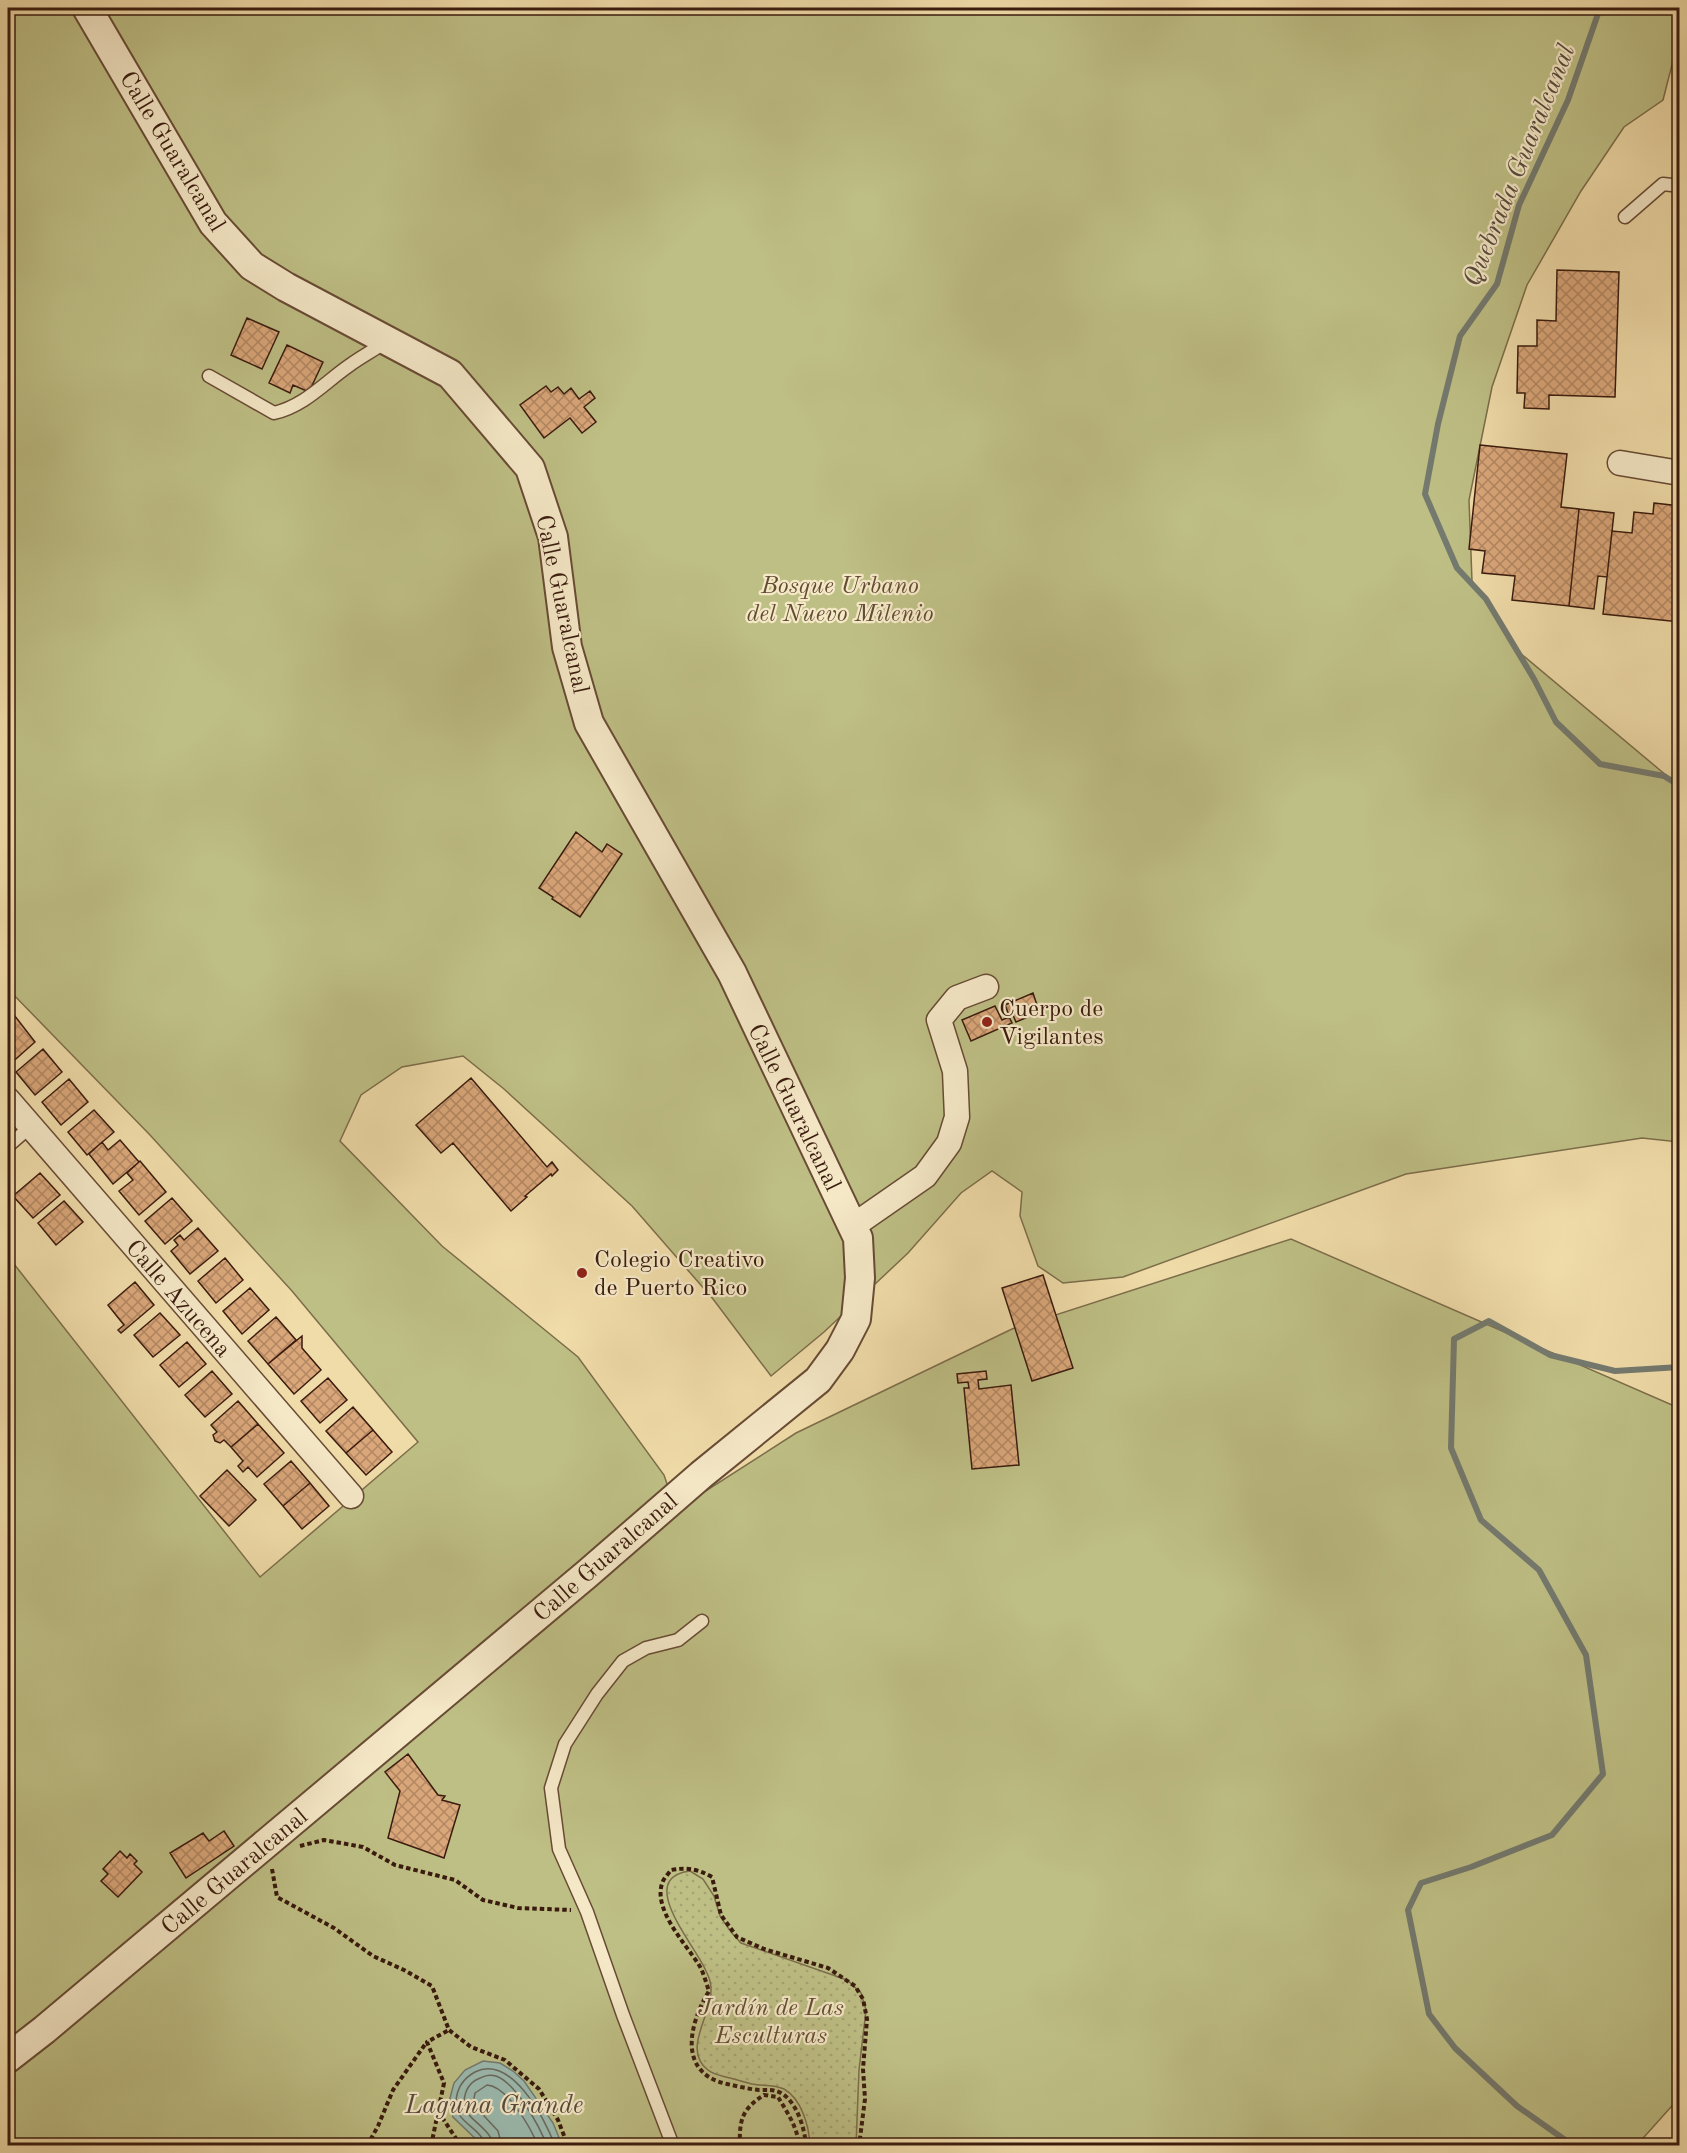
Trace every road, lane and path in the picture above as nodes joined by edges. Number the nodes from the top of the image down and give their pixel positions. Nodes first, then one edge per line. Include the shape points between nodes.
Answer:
1 (87, 8) edge
2 (1680, 186) edge
3 (1625, 217) dead end
4 (387, 340) junction
5 (209, 376) dead end
6 (1620, 463) dead end
7 (1680, 473) edge
8 (986, 987) dead end
9 (8, 1100) edge
10 (30, 1126) junction
11 (8, 1146) edge
12 (853, 1226) junction
13 (351, 1496) dead end
14 (702, 1621) dead end
15 (294, 1848) dead end
16 (279, 1861) dead end
17 (587, 1912) junction
18 (448, 2030) junction
19 (426, 2042) junction
20 (8, 2058) edge
21 (438, 2111) junction
22 (367, 2145) edge
23 (431, 2145) edge
24 (465, 2145) edge
25 (568, 2145) edge
26 (673, 2145) edge
27 (740, 2145) edge
28 (799, 2145) edge
29 (806, 2145) edge
30 (859, 2145) edge

1 - 4 street, Calle Guaralcanal via 213,224 252,266
2 - 3 lane via 1663,184
4 - 5 lane via 319,391 288,410 274,413
4 - 12 street, Calle Guaralcanal via 450,374 530,468 553,537 567,647 589,723 732,973
6 - 7 street
8 - 12 street via 957,998 939,1020 955,1071 957,1117 949,1143 925,1176
9 - 10 street, Calle Azucena
10 - 11 lane
10 - 13 street, Calle Azucena
12 - 20 street, Calle Guaralcanal via 858,1238 860,1278 856,1319 818,1380
14 - 17 lane via 678,1640 646,1648 623,1661 565,1744 551,1788 559,1849
15 - 17 path via 324,1840 363,1847 395,1865 455,1880 483,1900 518,1908
16 - 18 path via 271,1868 277,1897 334,1928 373,1956 432,1986
17 - 26 lane
18 - 19 path
18 - 25 path via 471,2047 505,2060 539,2089
19 - 21 path via 444,2083
19 - 22 path via 393,2090
21 - 23 path
21 - 24 path via 457,2140
27 - 28 path via 741,2119 748,2104 764,2095 778,2097 790,2116
29 - 30 path via 794,2107 783,2094 717,2081 694,2063 693,2029 709,1991 699,1965 667,1917 662,1883 671,1870 684,1867 712,1877 721,1915 737,1937 828,1968 855,1986 867,2019 865,2099

